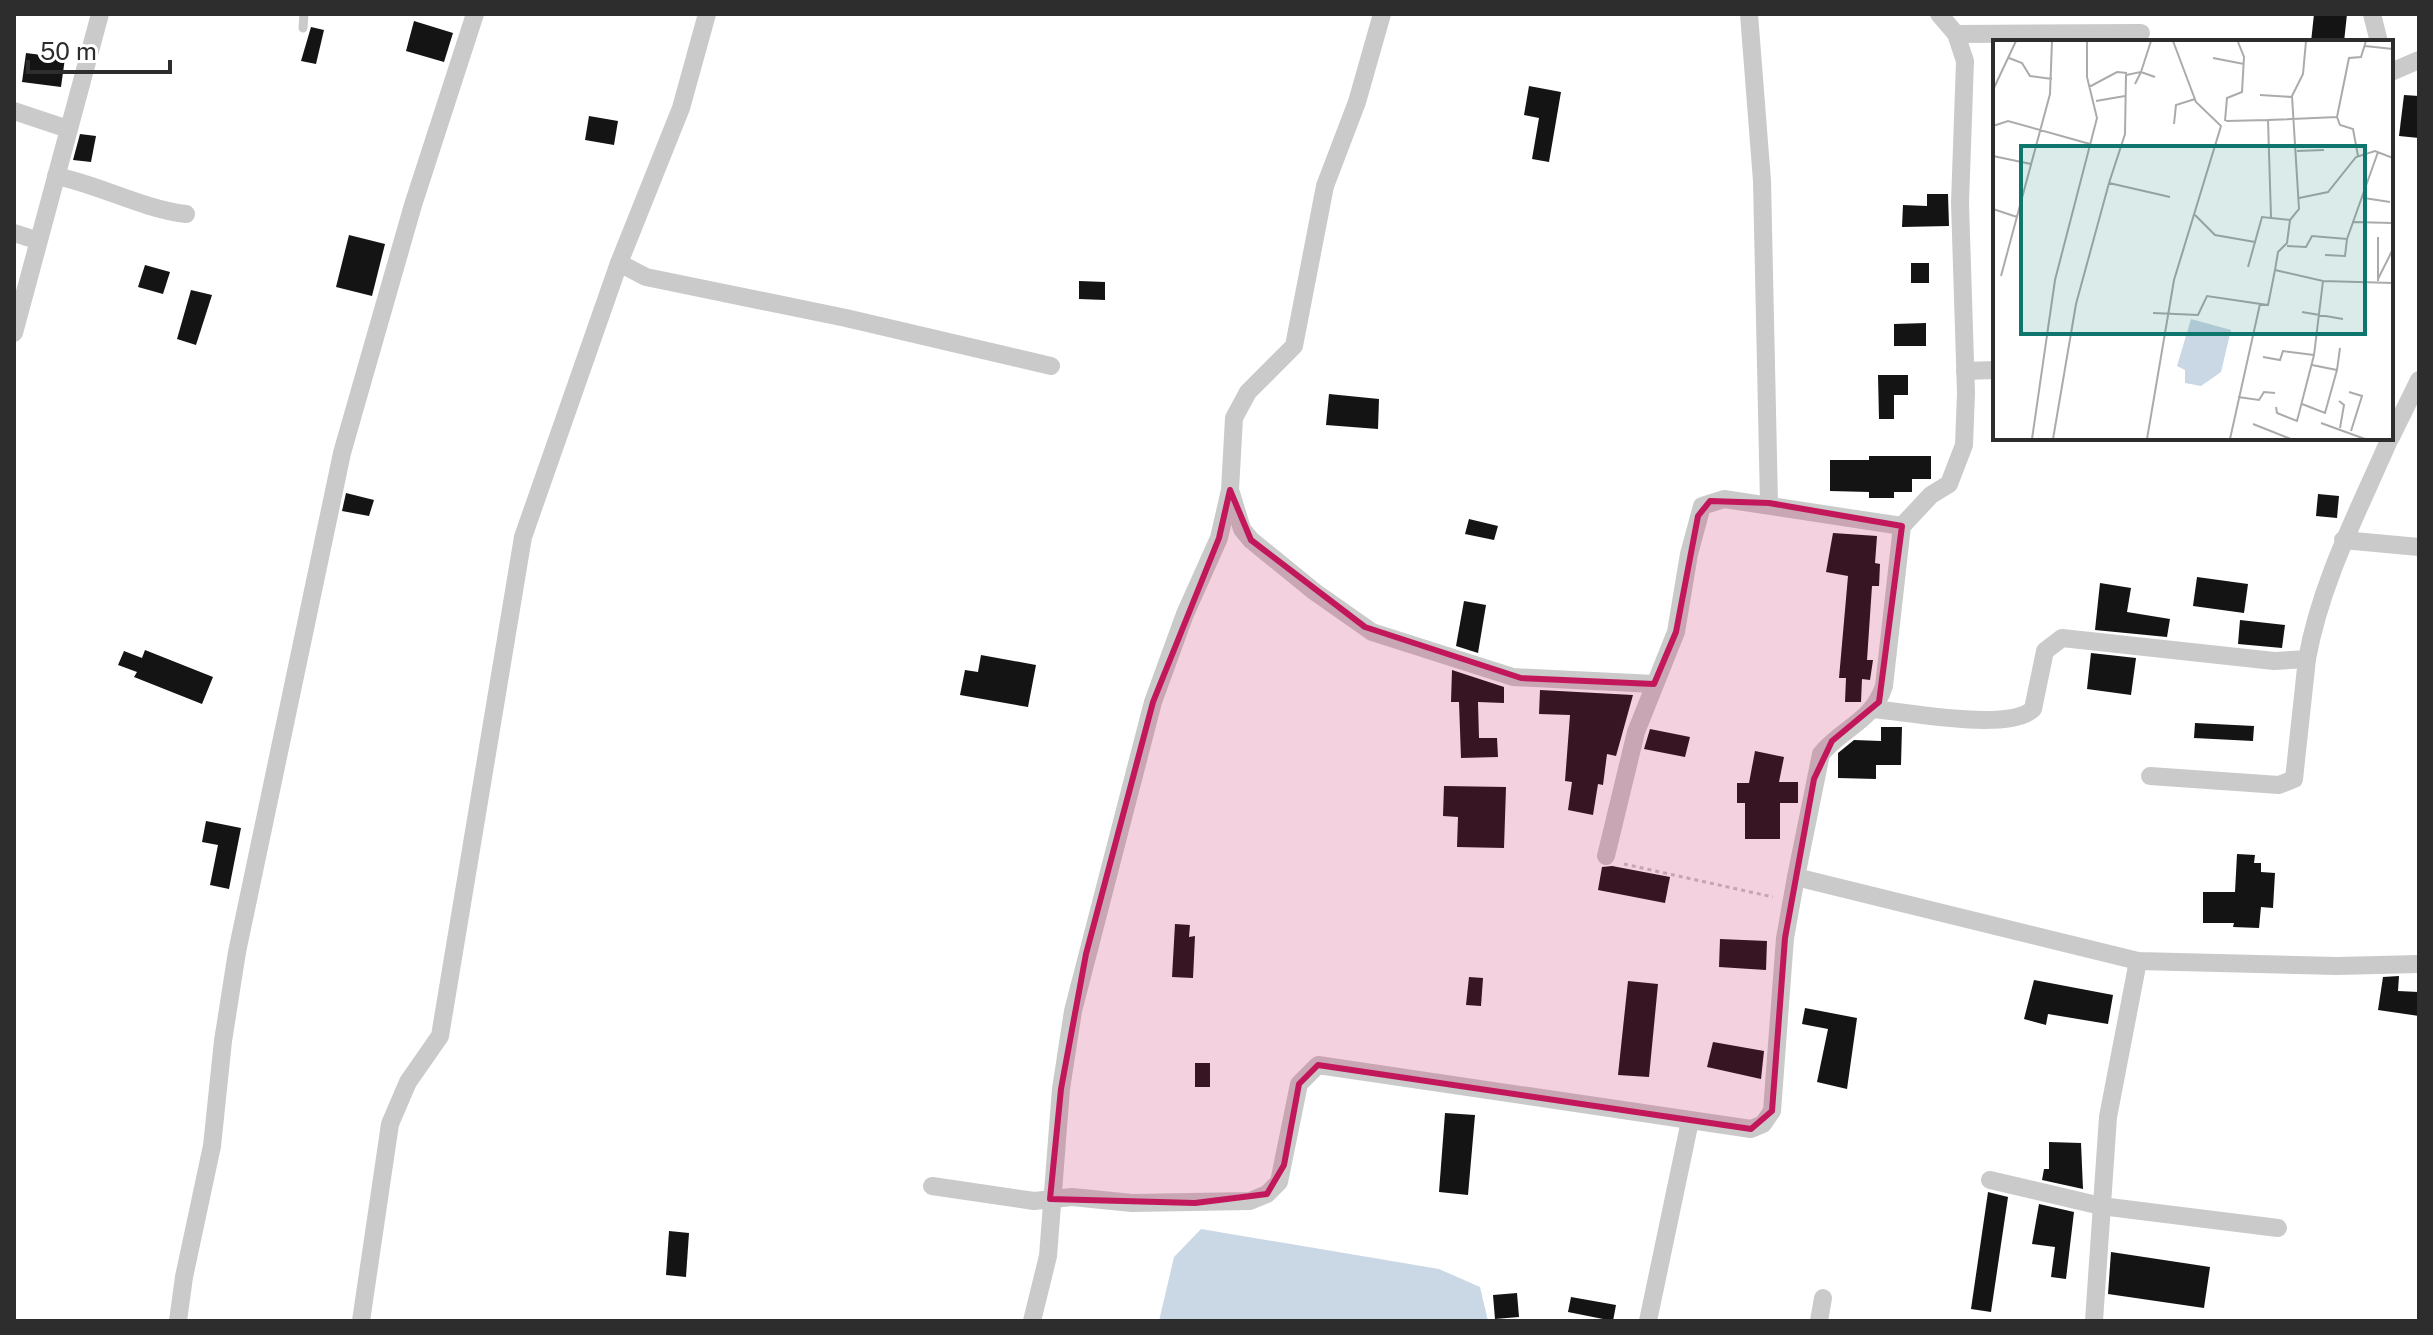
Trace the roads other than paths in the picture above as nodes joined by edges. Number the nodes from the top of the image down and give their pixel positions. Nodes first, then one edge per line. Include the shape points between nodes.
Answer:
1 (100, 14) edge
2 (304, 14) edge
3 (475, 14) edge
4 (707, 14) edge
5 (1382, 14) edge
6 (1749, 14) edge
7 (1939, 14) edge
8 (2372, 14) edge
9 (303, 28) dead end
10 (2141, 33) dead end
11 (1956, 34) junction
12 (2378, 40) edge
13 (2419, 60) edge
14 (2393, 71) edge
15 (14, 111) edge
16 (68, 129) junction
17 (56, 176) junction
18 (186, 214) dead end
19 (14, 233) edge
20 (36, 240) junction
21 (619, 263) junction
22 (14, 333) edge
23 (1051, 366) dead end
24 (1993, 370) edge
25 (1965, 371) junction
26 (2419, 380) edge
27 (2393, 433) edge
28 (2390, 440) edge
29 (1230, 490) junction
30 (1769, 503) junction
31 (1902, 526) junction
32 (2343, 540) junction
33 (2419, 547) edge
34 (2307, 659) junction
35 (1654, 684) junction
36 (1873, 709) junction
37 (2150, 776) dead end
38 (1606, 856) road end
39 (1796, 877) junction
40 (2138, 961) junction
41 (2419, 964) edge
42 (1690, 1121) junction
43 (1990, 1180) dead end
44 (932, 1186) dead end
45 (1050, 1199) junction
46 (2101, 1206) junction
47 (2278, 1228) dead end
48 (1823, 1298) dead end
49 (178, 1321) edge
50 (361, 1321) edge
51 (1032, 1321) edge
52 (1648, 1321) edge
53 (1819, 1321) edge
54 (2094, 1321) edge

1 - 16 street
2 - 9 lane
3 - 49 street via 342,453 237,952 212,1146
4 - 21 street via 681,108
5 - 29 street via 1325,186 1294,346 1248,392 1234,418
6 - 30 street via 1762,181
7 - 11 street
8 - 12 street
10 - 11 street
11 - 25 street via 1965,61 1960,203
13 - 14 street
15 - 16 street
16 - 17 street
17 - 18 street via 89,183 153,209
17 - 20 street
19 - 20 street
20 - 22 street
21 - 23 street via 646,277
21 - 50 street via 523,537 440,1036 408,1082 390,1124
24 - 25 street
25 - 31 street via 1964,445 1958,467 1949,484
26 - 27 street
28 - 32 street
29 - 35 street via 1242,529 1251,540 1372,632 1513,677
29 - 45 street via 1219,538 1153,702 1086,954 1061,1089
30 - 31 street
30 - 35 street via 1724,499 1702,506 1676,632
31 - 36 street via 1890,653
32 - 33 street
32 - 34 street
34 - 36 street via 2274,661 2062,638 2045,651 2033,709 2016,718
34 - 37 street via 2294,779 2279,785
35 - 38 street via 1625,772
36 - 39 street via 1821,754
39 - 40 street
39 - 42 street via 1772,1111 1763,1124 1751,1129
40 - 41 street
40 - 46 street via 2108,1117
42 - 45 street via 1318,1065 1299,1084 1284,1165 1279,1182 1267,1194 1250,1201 1195,1203
42 - 52 street
43 - 46 street
44 - 45 street
45 - 51 street via 1048,1256
46 - 47 street
46 - 54 street
48 - 53 street

